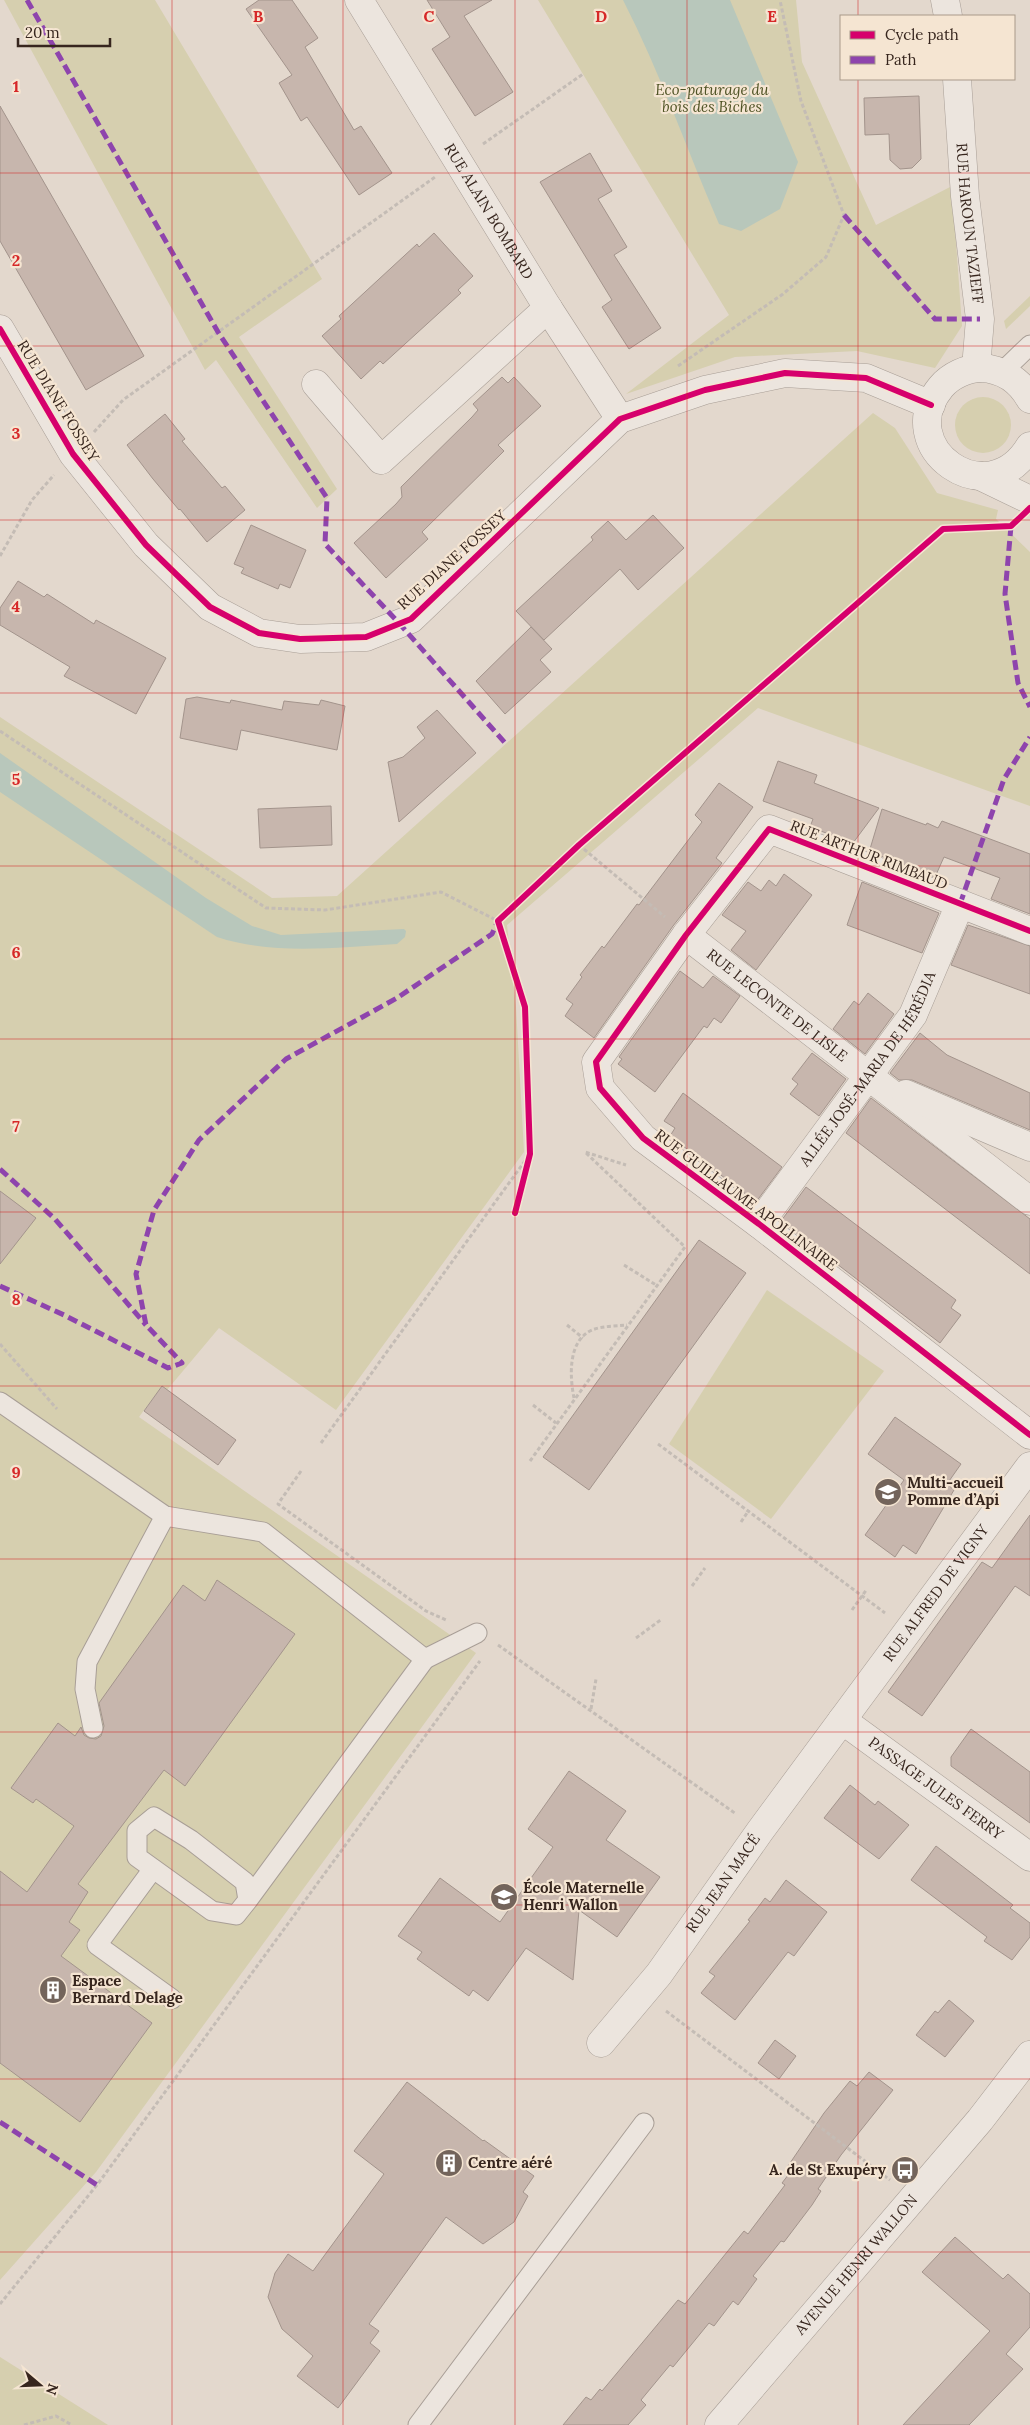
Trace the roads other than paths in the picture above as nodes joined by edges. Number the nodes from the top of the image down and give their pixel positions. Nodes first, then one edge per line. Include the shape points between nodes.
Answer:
1 (359, 0) edge
2 (945, 0) edge
3 (948, 15) edge
4 (957, 80) edge
5 (548, 308) junction
6 (0, 330) edge
7 (1030, 345) edge
8 (1011, 380) edge
9 (316, 384) dead end
10 (931, 405) junction
11 (620, 419) junction
12 (1030, 447) edge
13 (1030, 454) edge
14 (980, 476) junction
15 (1030, 500) edge
16 (960, 904) junction
17 (1030, 931) edge
18 (686, 935) junction
19 (868, 1077) junction
20 (1030, 1147) edge
21 (1030, 1201) edge
22 (759, 1224) junction
23 (0, 1402) edge
24 (1030, 1435) edge
25 (1030, 1466) edge
26 (165, 1516) junction
27 (477, 1633) road end
28 (425, 1659) junction
29 (842, 1720) junction
30 (93, 1728) dead end
31 (1030, 1857) edge
32 (153, 1869) junction
33 (248, 1900) junction
34 (172, 1999) dead end
35 (601, 2043) dead end
36 (1030, 2055) edge
37 (644, 2123) dead end
38 (418, 2425) edge
39 (719, 2425) edge

1 - 5 street, RUE ALAIN BOMBARD
2 - 3 street
4 - 8 street, RUE HAROUN TAZIEFF via 965,196 980,319 977,356
5 - 9 street via 381,460
5 - 11 street, RUE ALAIN BOMBARD
6 - 11 street, RUE DIANE FOSSEY via 73,454 146,545 210,607 259,632 300,639 366,637 411,619
7 - 8 lane
8 - 10 street via 966,371 944,384
10 - 11 street, RUE DIANE FOSSEY via 866,378 785,373 705,390
10 - 14 street via 927,419 933,447 953,468
12 - 13 street
12 - 14 street via 1009,469 995,475
14 - 15 street
16 - 17 street, RUE ARTHUR RIMBAUD
16 - 18 street, RUE ARTHUR RIMBAUD via 769,829
16 - 19 street, ALLÉE JOSÉ-MARIA DE HÉRÉDIA via 913,1015
18 - 19 street, RUE LECONTE DE LISLE
18 - 22 street, RUE GUILLAUME APOLLINAIRE via 596,1062 600,1088 644,1138
19 - 20 street, RUE LECONTE DE LISLE
19 - 21 street, RUE LECONTE DE LISLE
19 - 22 street, ALLÉE JOSÉ-MARIA DE HÉRÉDIA
22 - 24 street, RUE GUILLAUME APOLLINAIRE
23 - 26 lane
25 - 29 street, RUE ALFRED DE VIGNY
26 - 28 lane via 263,1532
26 - 30 lane via 87,1662 85,1689
27 - 28 lane
28 - 33 lane
29 - 31 street, PASSAGE JULES FERRY
29 - 35 street, RUE JEAN MACÉ via 643,1993
32 - 33 lane via 212,1911 236,1915
32 - 33 lane via 137,1857 137,1831 154,1817 191,1840 245,1882
32 - 34 lane via 97,1946
36 - 39 street, AVENUE HENRI WALLON via 980,2120
37 - 38 lane

